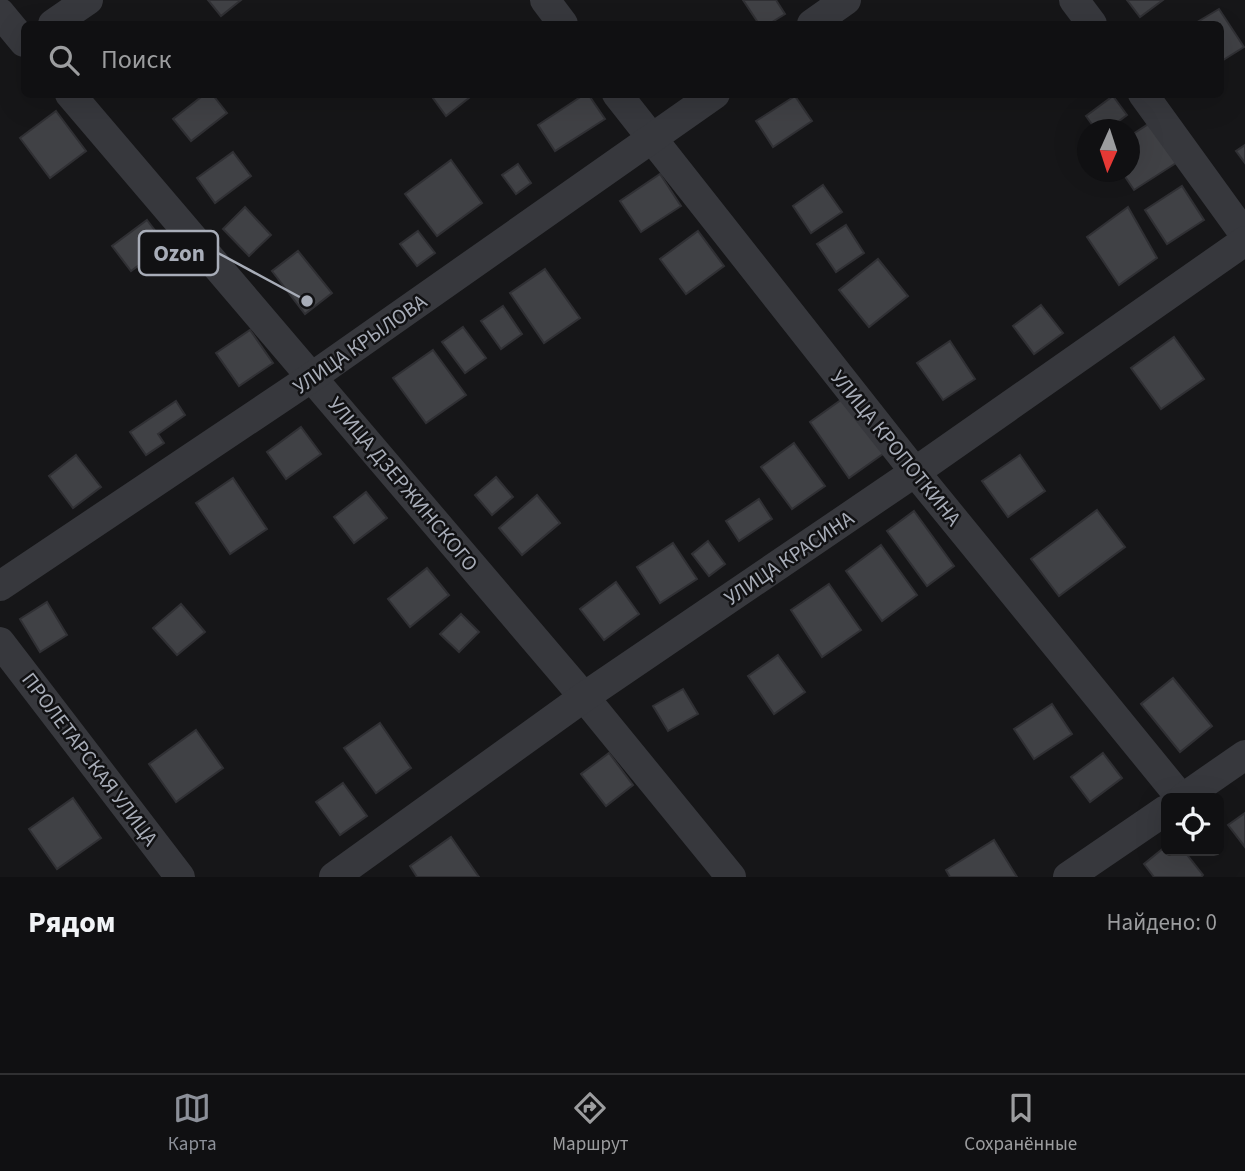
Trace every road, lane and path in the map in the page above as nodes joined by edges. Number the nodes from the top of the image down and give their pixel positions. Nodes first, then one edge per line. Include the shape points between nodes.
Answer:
1 (88, 0) edge
2 (545, 0) edge
3 (846, 0) edge
4 (1074, 0) edge
5 (0, 13) edge
6 (57, 21) edge
7 (562, 21) edge
8 (816, 21) edge
9 (1090, 21) edge
10 (21, 38) edge
11 (73, 98) edge
12 (620, 98) edge
13 (710, 98) edge
14 (1146, 98) edge
15 (652, 140) junction
16 (1245, 235) edge
17 (1245, 241) edge
18 (312, 377) junction
19 (915, 472) junction
20 (0, 586) edge
21 (0, 642) edge
22 (584, 697) junction
23 (1245, 755) edge
24 (1178, 793) edge
25 (1189, 793) edge
26 (1161, 813) edge
27 (180, 877) edge
28 (334, 877) edge
29 (731, 877) edge
30 (1068, 877) edge

1 - 6 street
2 - 7 street
3 - 8 street
4 - 9 street
5 - 10 street
11 - 18 street, УЛИЦА ДЗЕРЖИНСКОГО
12 - 15 street, УЛИЦА КРОПОТКИНА
13 - 15 street, УЛИЦА КРЫЛОВА
14 - 16 street
15 - 18 street, УЛИЦА КРЫЛОВА
15 - 19 street, УЛИЦА КРОПОТКИНА
17 - 19 street, УЛИЦА КРАСИНА
18 - 20 street, УЛИЦА КРЫЛОВА
18 - 22 street, УЛИЦА ДЗЕРЖИНСКОГО
19 - 22 street, УЛИЦА КРАСИНА
19 - 24 street, УЛИЦА КРОПОТКИНА
21 - 27 street, ПРОЛЕТАРСКАЯ УЛИЦА
22 - 28 street, УЛИЦА КРАСИНА
22 - 29 street, УЛИЦА ДЗЕРЖИНСКОГО
23 - 25 street
26 - 30 street

